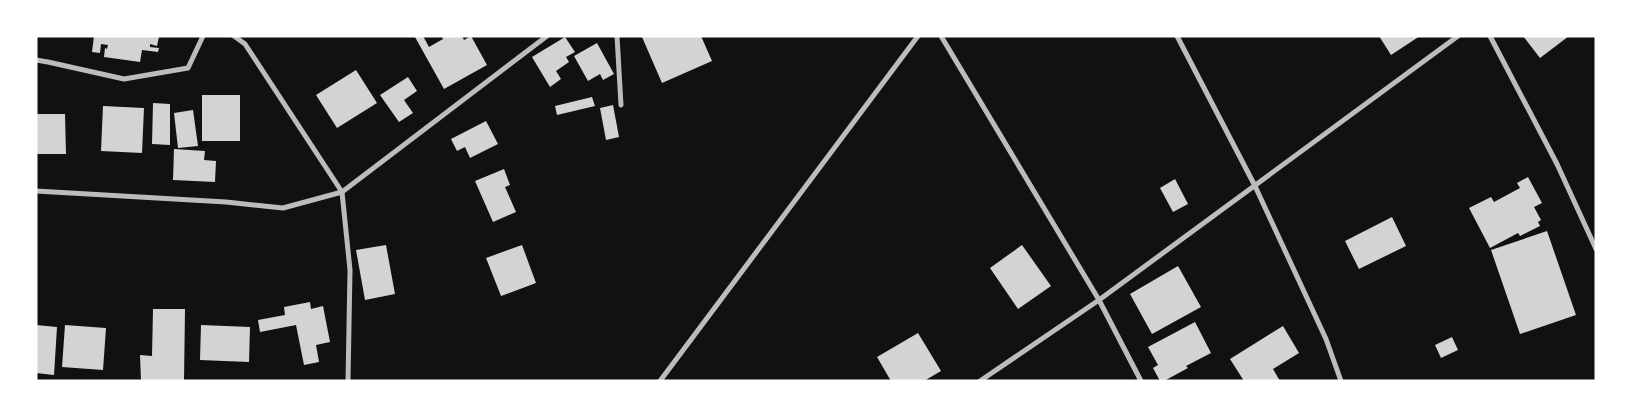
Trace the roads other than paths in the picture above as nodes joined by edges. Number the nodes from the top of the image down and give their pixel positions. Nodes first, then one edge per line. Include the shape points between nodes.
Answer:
1 (203, 36) edge
2 (234, 36) edge
3 (547, 36) edge
4 (617, 36) edge
5 (918, 36) edge
6 (941, 36) edge
7 (1176, 36) edge
8 (1458, 36) edge
9 (1490, 36) edge
10 (36, 60) edge
11 (620, 105) dead end
12 (1255, 186) junction
13 (36, 191) edge
14 (342, 192) junction
15 (1596, 248) edge
16 (1099, 300) junction
17 (348, 381) edge
18 (660, 381) edge
19 (980, 381) edge
20 (1141, 381) edge
21 (1341, 381) edge

1 - 10 street via 188,68 124,80
2 - 14 street via 245,44
3 - 14 street
4 - 11 street
5 - 18 street
6 - 16 street
7 - 12 street
8 - 12 street
9 - 15 street
12 - 16 street
12 - 21 street via 1326,339
13 - 14 street via 282,208
14 - 17 street via 350,270
16 - 19 street
16 - 20 street

